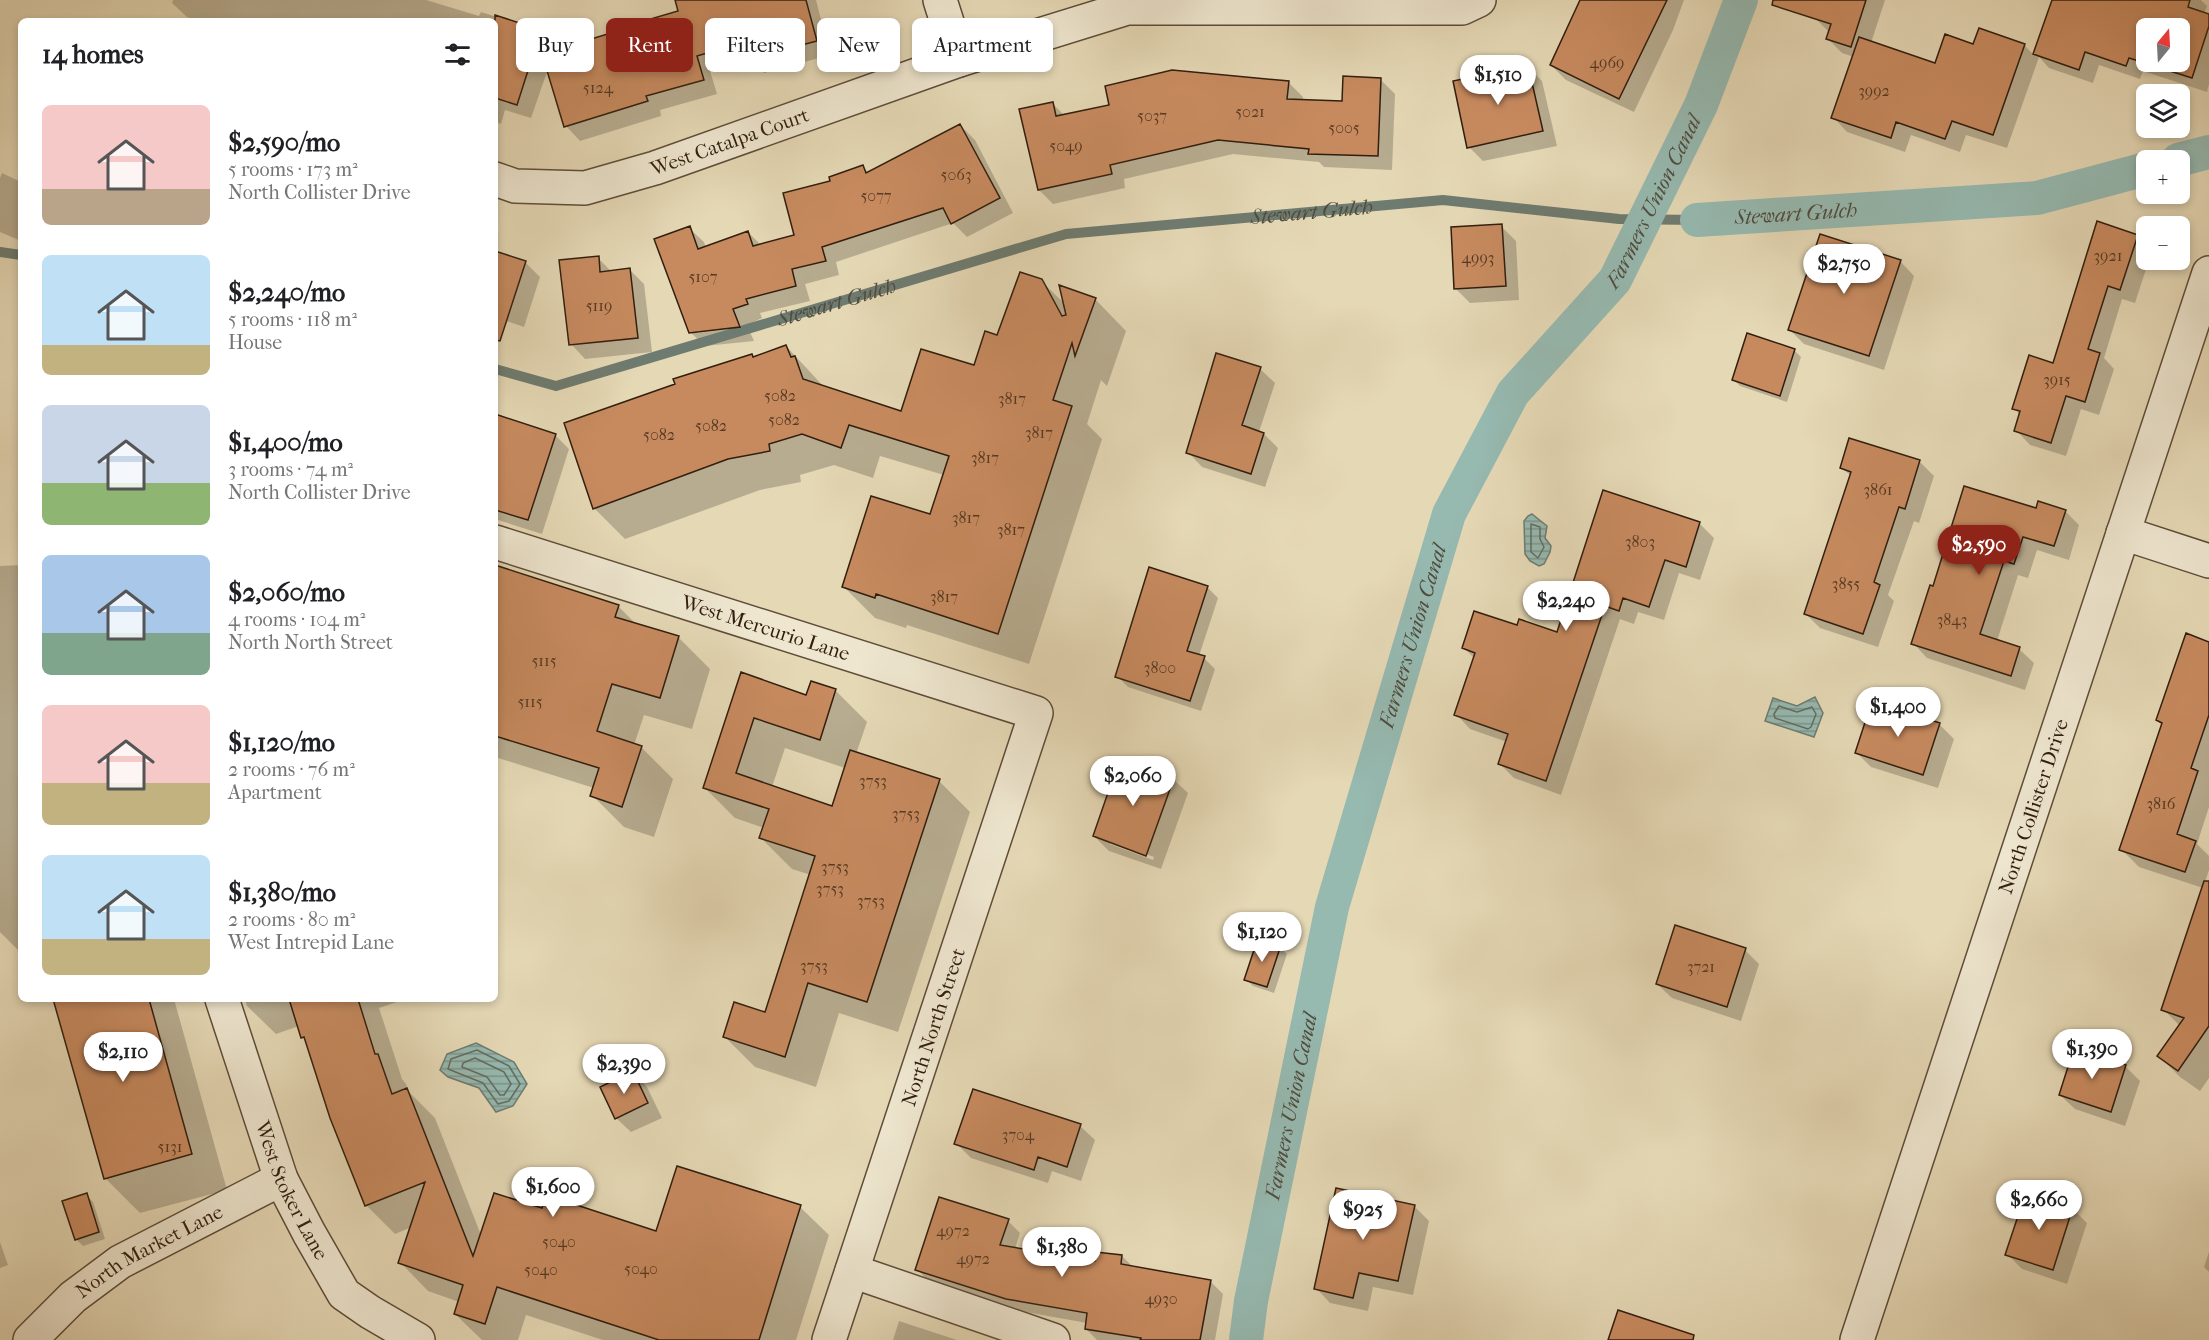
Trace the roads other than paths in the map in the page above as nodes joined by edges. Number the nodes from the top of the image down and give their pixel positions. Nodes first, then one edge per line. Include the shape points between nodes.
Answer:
1 (940, 0) edge
2 (1479, 0) edge
3 (946, 18) edge
4 (1053, 31) edge
5 (925, 72) edge
6 (498, 180) edge
7 (2209, 273) edge
8 (2123, 533) junction
9 (498, 543) edge
10 (2209, 561) edge
11 (1036, 713) joint
12 (223, 1002) edge
13 (282, 1179) junction
14 (852, 1271) junction
15 (30, 1340) edge
16 (418, 1340) edge
17 (830, 1340) edge
18 (1053, 1340) edge
19 (1857, 1340) edge

1 - 3 street
2 - 4 street, West Catalpa Court via 1462,8 1127,8
5 - 6 street, West Catalpa Court via 655,168 585,188 515,186
7 - 8 street, North Collister Drive
8 - 10 street
8 - 19 street, North Collister Drive
9 - 11 street, West Mercurio Lane
11 - 14 street, North North Street
12 - 13 street, West Stoker Lane
13 - 15 street, North Market Lane via 120,1262 73,1297
13 - 16 street, West Stoker Lane via 344,1294
14 - 17 street, North North Street
14 - 18 street

